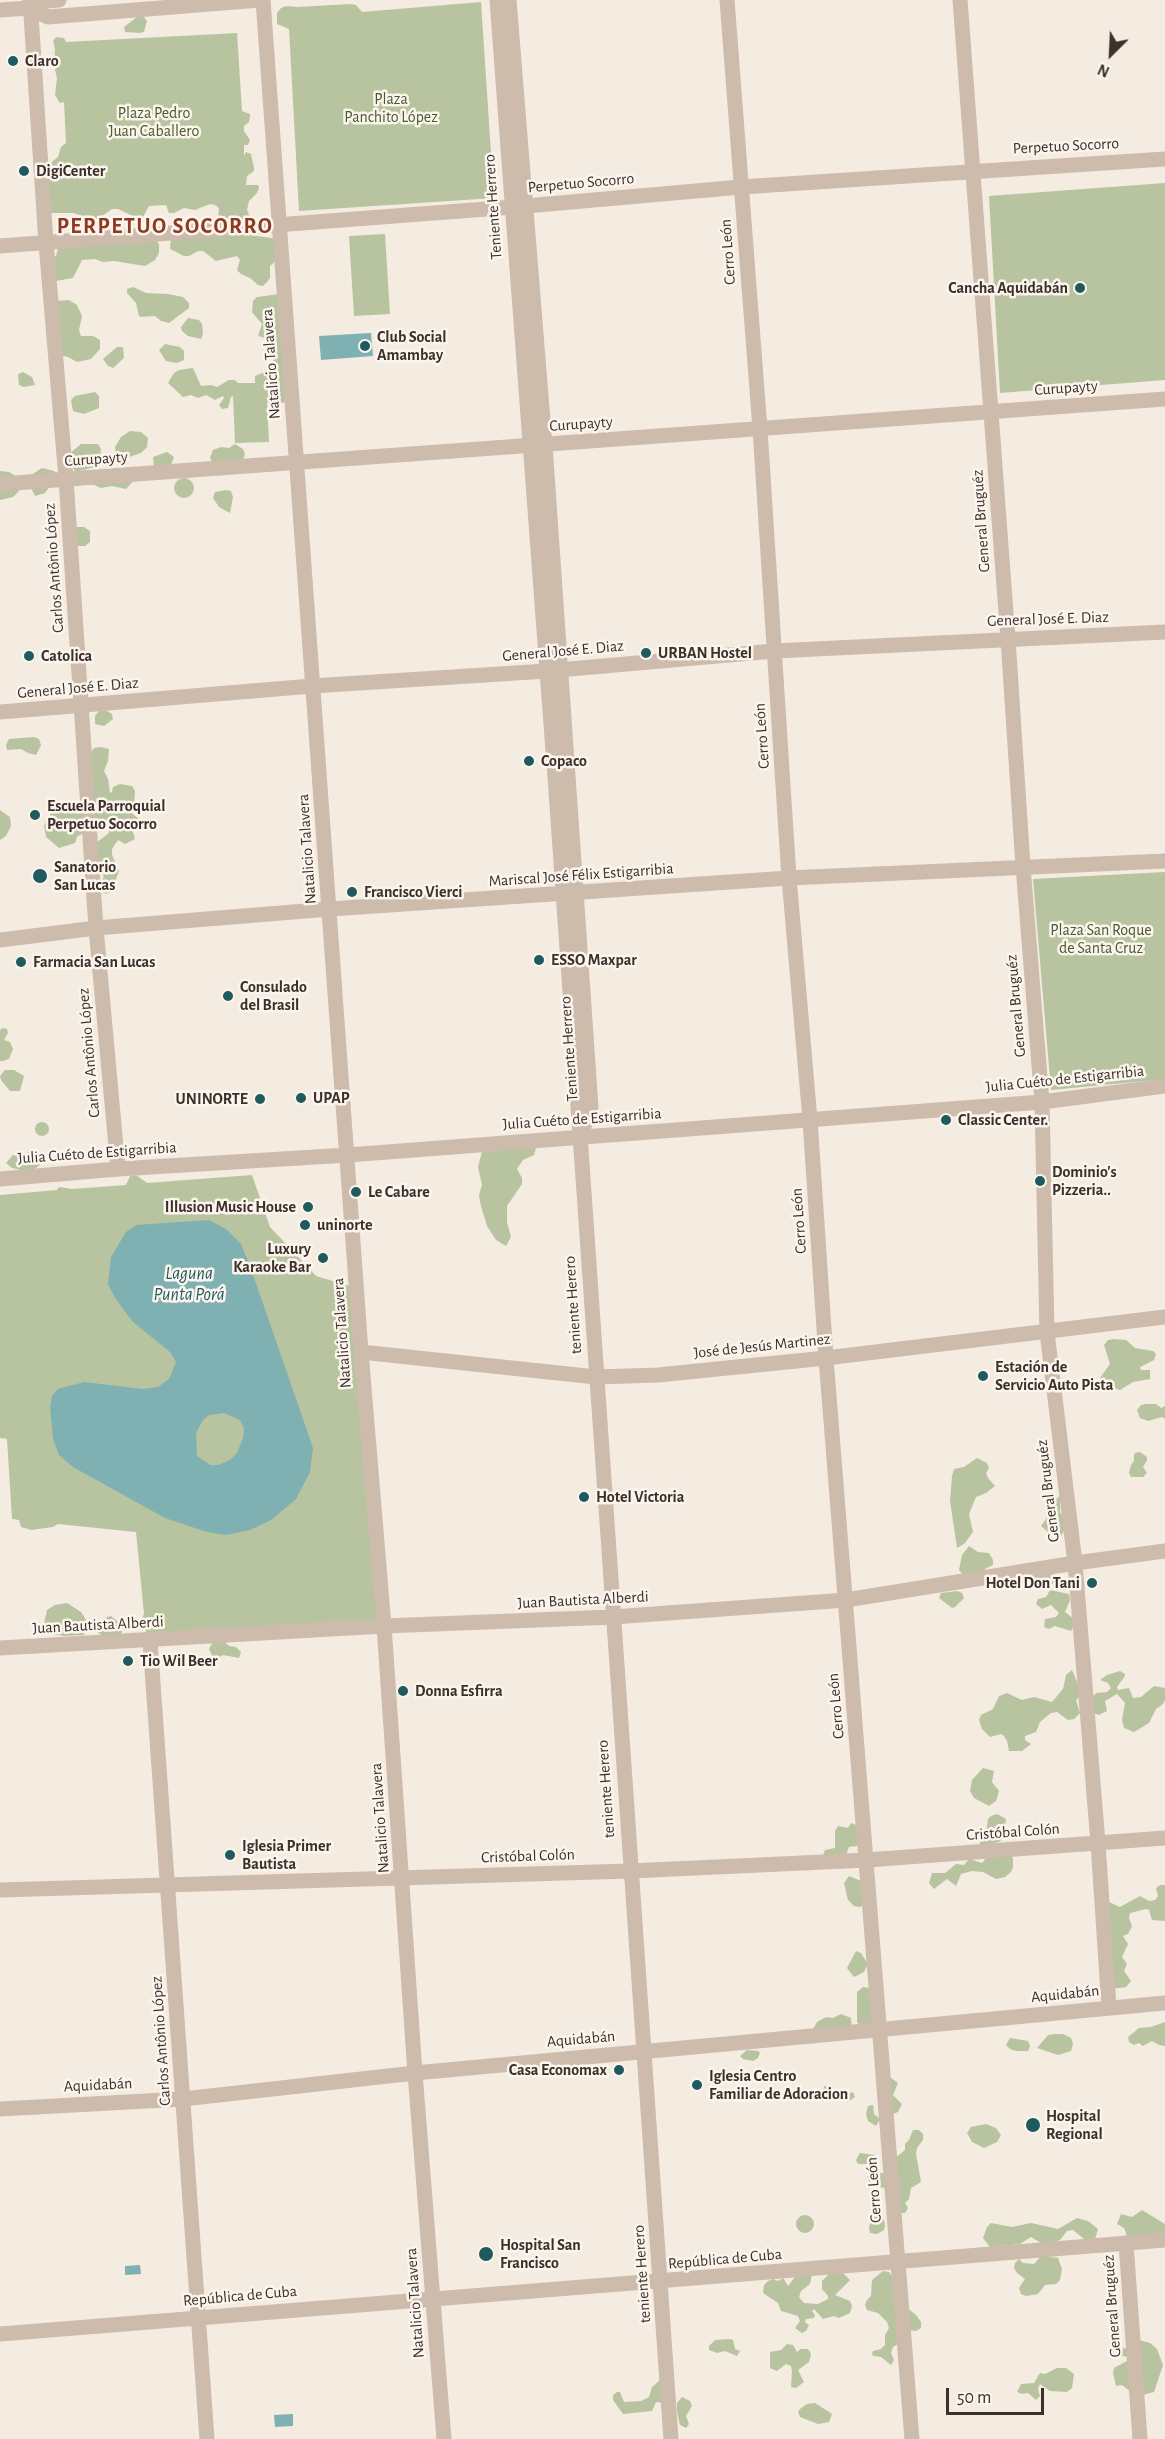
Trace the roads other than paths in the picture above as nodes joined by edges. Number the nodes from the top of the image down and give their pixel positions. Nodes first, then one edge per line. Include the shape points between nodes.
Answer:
1 (59, 0) edge
2 (262, 0) edge
3 (497, 0) edge
4 (510, 0) edge
5 (727, 0) edge
6 (960, 0) edge
7 (30, 4) edge
8 (0, 10) edge
9 (510, 89) junction
10 (1165, 159) edge
11 (974, 170) junction
12 (741, 187) junction
13 (518, 207) junction
14 (280, 225) junction
15 (46, 243) junction
16 (0, 246) edge
17 (527, 322) junction
18 (1165, 399) edge
19 (991, 411) junction
20 (760, 429) junction
21 (545, 445) junction
22 (529, 446) junction
23 (296, 462) junction
24 (66, 479) junction
25 (0, 484) edge
26 (545, 553) junction
27 (1165, 632) edge
28 (1008, 639) junction
29 (774, 651) junction
30 (554, 670) junction
31 (312, 686) junction
32 (82, 706) junction
33 (0, 712) edge
34 (1165, 861) edge
35 (1023, 866) junction
36 (789, 878) junction
37 (569, 894) junction
38 (330, 909) junction
39 (96, 928) junction
40 (0, 940) edge
41 (1165, 1086) edge
42 (1042, 1102) junction
43 (810, 1120) junction
44 (580, 1137) junction
45 (348, 1155) junction
46 (118, 1169) junction
47 (0, 1179) edge
48 (1165, 1317) edge
49 (1047, 1332) junction
50 (361, 1352) junction
51 (826, 1358) junction
52 (596, 1377) junction
53 (1165, 1551) edge
54 (1075, 1563) junction
55 (846, 1600) junction
56 (613, 1617) junction
57 (384, 1626) junction
58 (150, 1641) junction
59 (0, 1648) edge
60 (1165, 1838) edge
61 (1098, 1843) junction
62 (867, 1860) junction
63 (630, 1871) junction
64 (402, 1879) junction
65 (168, 1886) junction
66 (0, 1890) edge
67 (1165, 2003) edge
68 (1109, 2008) junction
69 (879, 2030) junction
70 (643, 2051) junction
71 (415, 2073) junction
72 (183, 2099) junction
73 (0, 2109) edge
74 (1165, 2240) edge
75 (1126, 2243) junction
76 (897, 2262) junction
77 (661, 2282) junction
78 (433, 2298) junction
79 (199, 2317) junction
80 (0, 2334) edge
81 (207, 2439) edge
82 (444, 2439) edge
83 (671, 2439) edge
84 (912, 2439) edge
85 (1140, 2439) edge

1 - 7 street
2 - 7 street via 48,17
2 - 14 street, Natalicio Talavera
3 - 9 street, Teniente Herrero
4 - 9 street, Teniente Herrero
5 - 12 street, Cerro León
6 - 11 street, General Bruguéz
7 - 8 street
7 - 15 street, Carlos Antônio López
9 - 13 street, Teniente Herrero
10 - 11 street, Perpetuo Socorro
11 - 12 street, Perpetuo Socorro
11 - 19 street, General Bruguéz
12 - 13 street, Perpetuo Socorro
12 - 20 street, Cerro León
13 - 14 street, Perpetuo Socorro
13 - 17 street, Teniente Herrero
14 - 15 street, Perpetuo Socorro
14 - 23 street, Natalicio Talavera
15 - 16 street, Perpetuo Socorro
15 - 24 street, Carlos Antônio López
17 - 21 street, Teniente Herrero
17 - 22 street, Teniente Herrero
18 - 19 street, Curupayty
19 - 20 street, Curupayty
19 - 28 street, General Bruguéz
20 - 21 street, Curupayty
20 - 29 street, Cerro León
21 - 22 street, Curupayty
21 - 26 street, Teniente Herrero
22 - 23 street, Curupayty
22 - 26 street, Teniente Herrero
23 - 24 street, Curupayty
23 - 31 street, Natalicio Talavera
24 - 25 street, Curupayty
24 - 32 street, Carlos Antônio López
26 - 30 street, Teniente Herrero
27 - 28 street, General José E. Diaz
28 - 29 street, General José E. Diaz
28 - 35 street, General Bruguéz
29 - 30 street, General José E. Diaz
29 - 36 street, Cerro León
30 - 31 street, General José E. Diaz
30 - 37 street, Teniente Herrero
31 - 32 street, General José E. Diaz
31 - 38 street, Natalicio Talavera
32 - 33 street, General José E. Diaz
32 - 39 street, Carlos Antônio López
34 - 35 street, Mariscal José Félix Estigarribia
35 - 36 street, Mariscal José Félix Estigarribia
35 - 42 street, General Bruguéz
36 - 37 street, Mariscal José Félix Estigarribia
36 - 43 street, Cerro León
37 - 38 street, Mariscal José Félix Estigarribia
37 - 44 street, Teniente Herrero
38 - 39 street, Mariscal José Félix Estigarribia
38 - 45 street, Natalicio Talavera
39 - 40 street, Mariscal José Félix Estigarribia
39 - 46 street, Carlos Antônio López
41 - 42 street, Julia Cuéto de Estigarribia
42 - 43 street, Julia Cuéto de Estigarribia
42 - 49 street, General Bruguéz
43 - 44 street, Julia Cuéto de Estigarribia
43 - 51 street, Cerro León
44 - 45 street, Julia Cuéto de Estigarribia
44 - 52 street, teniente Herero
45 - 46 street, Julia Cuéto de Estigarribia
45 - 50 street, Natalicio Talavera
46 - 47 street, Julia Cuéto de Estigarribia
48 - 49 street, José de Jesús Martinez
49 - 51 street, José de Jesús Martinez
49 - 54 street, General Bruguéz
50 - 52 street, José de Jesús Martinez
50 - 57 street, Natalicio Talavera
51 - 52 street, José de Jesús Martinez via 658,1375
51 - 55 street, Cerro León
52 - 56 street, teniente Herero
53 - 54 street, Juan Bautista Alberdi
54 - 55 street, Juan Bautista Alberdi
54 - 61 street, General Bruguéz
55 - 56 street, Juan Bautista Alberdi
55 - 62 street, Cerro León
56 - 57 street, Juan Bautista Alberdi
56 - 63 street, teniente Herero
57 - 58 street, Juan Bautista Alberdi
57 - 64 street, Natalicio Talavera
58 - 59 street, Juan Bautista Alberdi
58 - 65 street, Carlos Antônio López
60 - 61 street, Cristóbal Colón
61 - 62 street, Cristóbal Colón
61 - 68 street, General Bruguéz
62 - 63 street, Cristóbal Colón
62 - 69 street, Cerro León
63 - 64 street, Cristóbal Colón
63 - 70 street, teniente Herero
64 - 65 street, Cristóbal Colón
64 - 71 street, Natalicio Talavera
65 - 66 street, Cristóbal Colón
65 - 72 street, Carlos Antônio López
67 - 68 street, Aquidabán
68 - 69 street, Aquidabán
69 - 70 street, Aquidabán
69 - 76 street, Cerro León
70 - 71 street, Aquidabán
70 - 77 street, teniente Herero
71 - 72 street, Aquidabán
71 - 78 street, Natalicio Talavera
72 - 73 street, Aquidabán
72 - 79 street, Carlos Antônio López
74 - 75 street, República de Cuba
75 - 76 street, República de Cuba
75 - 85 street, General Bruguéz
76 - 77 street, República de Cuba
76 - 84 street, Cerro León
77 - 78 street, República de Cuba
77 - 83 street, teniente Herero
78 - 79 street, República de Cuba
78 - 82 street, Natalicio Talavera
79 - 80 street, República de Cuba
79 - 81 street, Carlos Antônio López

